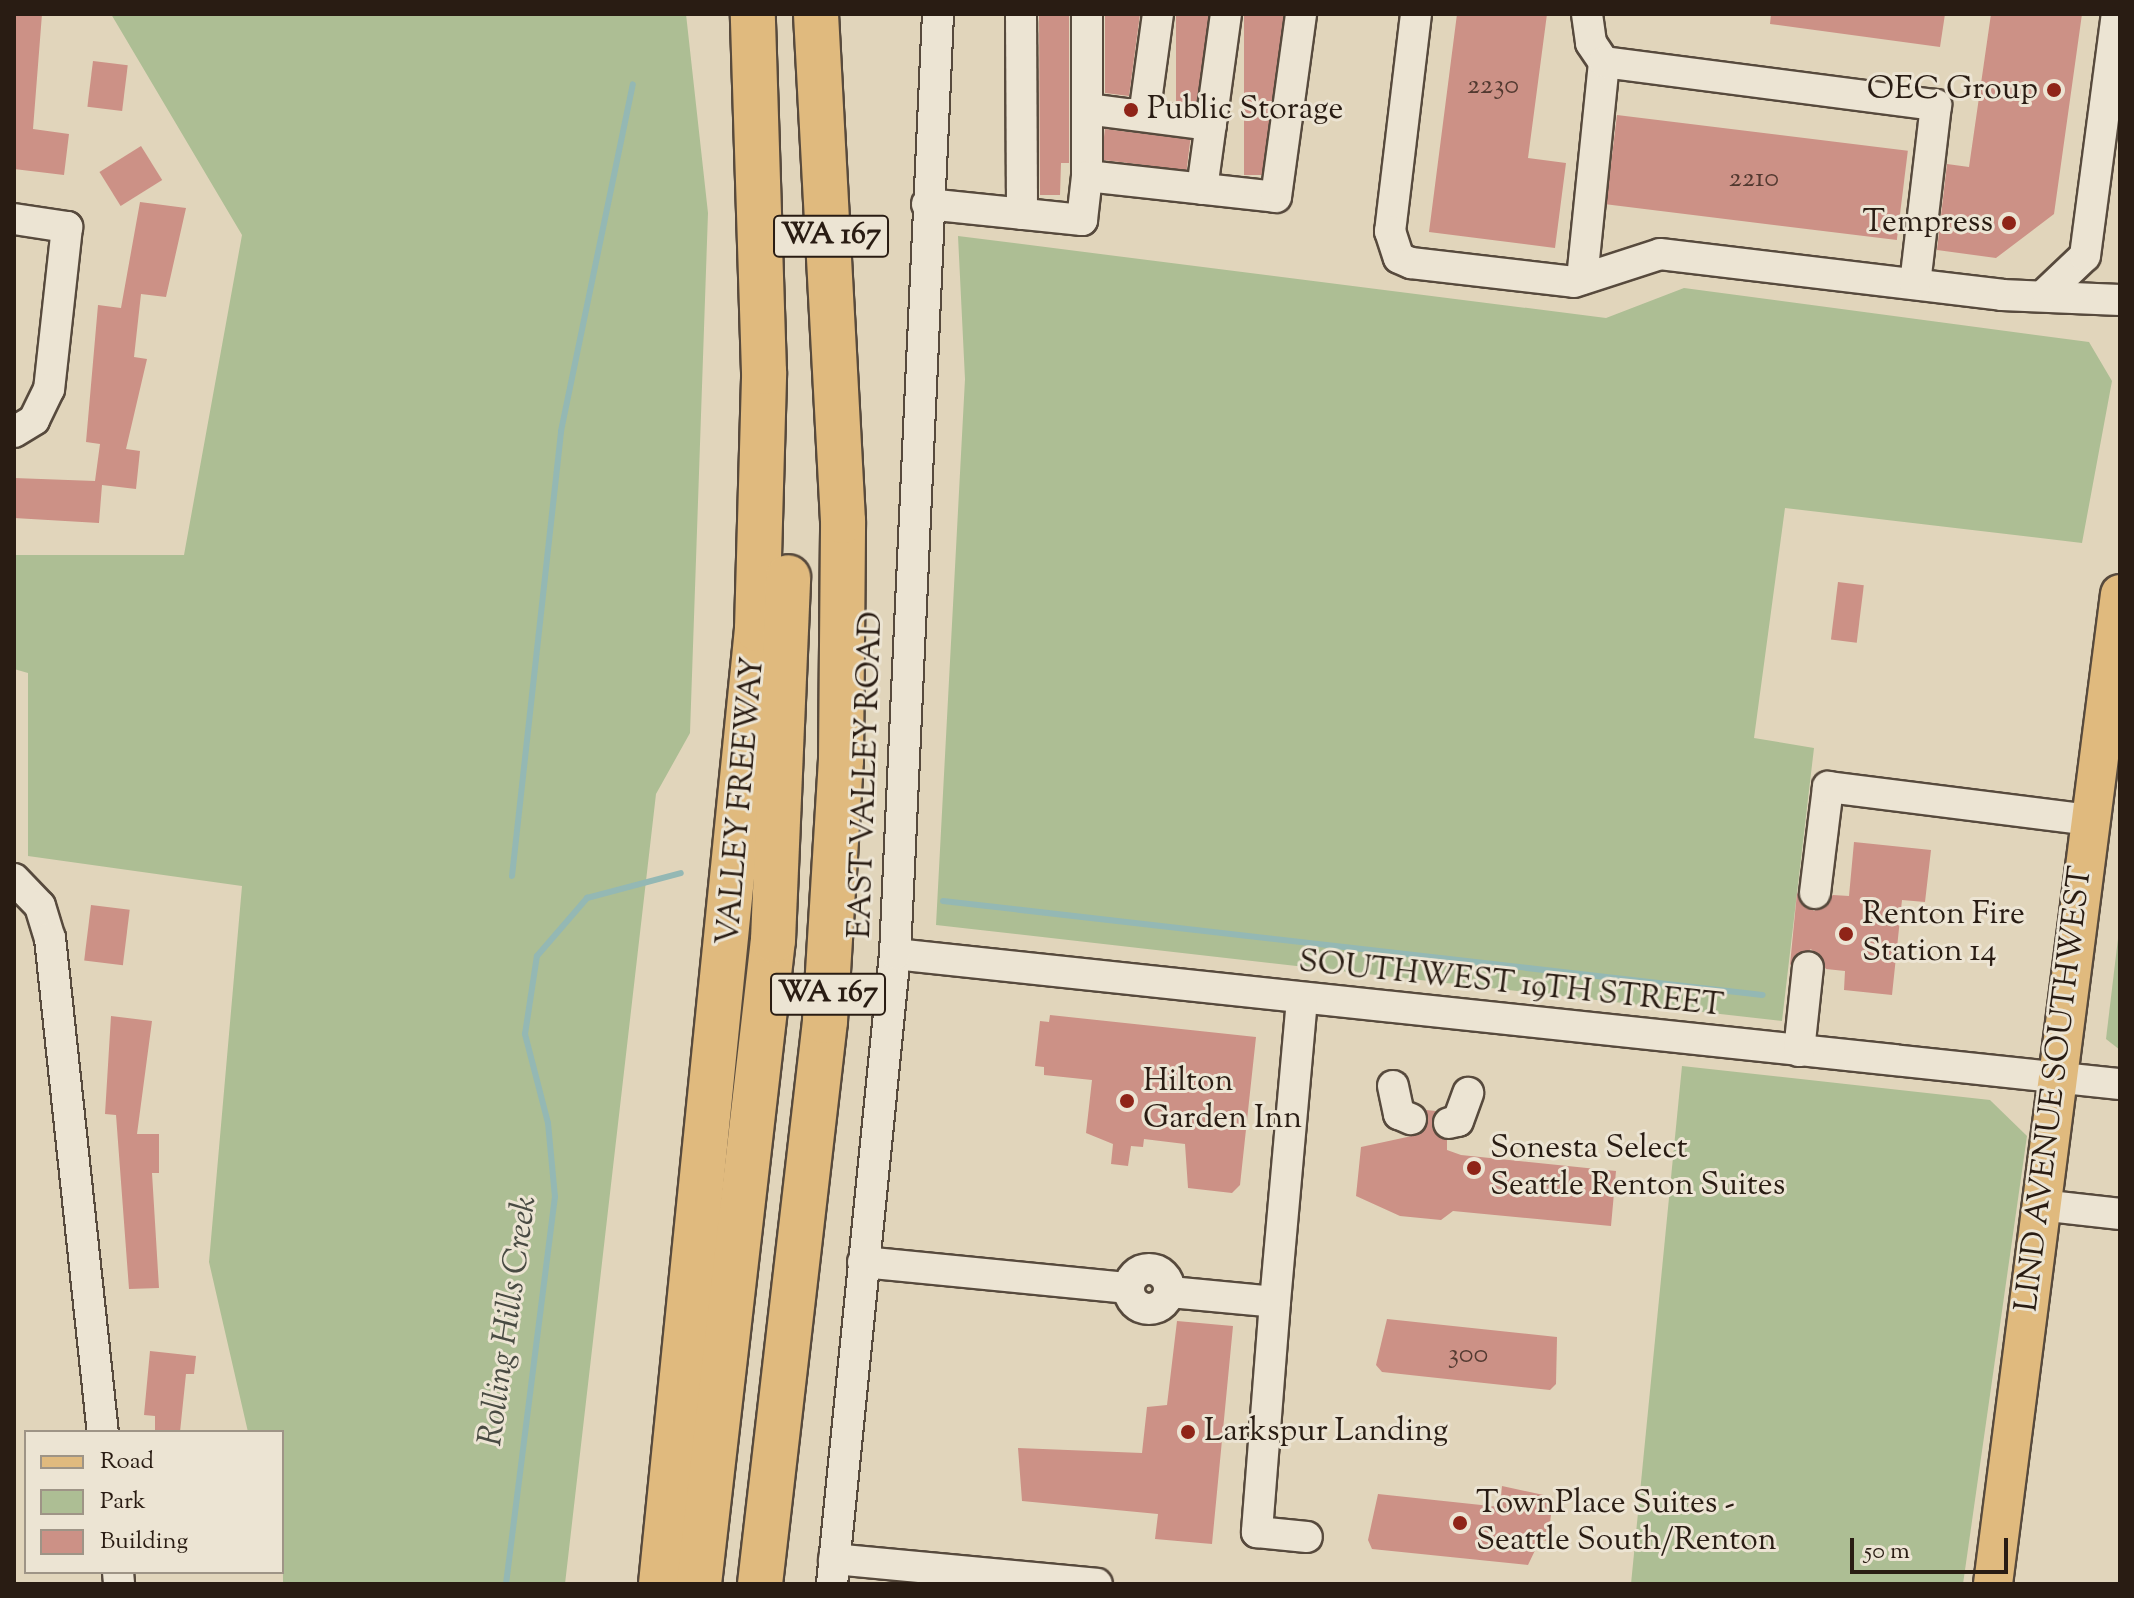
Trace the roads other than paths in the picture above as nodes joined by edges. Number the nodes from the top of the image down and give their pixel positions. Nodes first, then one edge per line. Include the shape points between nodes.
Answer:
1 (753, 14) edge
2 (816, 14) edge
3 (938, 14) edge
4 (1021, 14) edge
5 (1087, 14) edge
6 (1158, 14) edge
7 (1226, 14) edge
8 (1301, 14) edge
9 (1416, 14) edge
10 (1587, 14) edge
11 (2117, 14) edge
12 (1604, 62) junction
13 (758, 83) junction
14 (1087, 109) junction
15 (1144, 116) junction
16 (1211, 125) junction
17 (1087, 176) junction
18 (1202, 189) junction
19 (927, 204) junction
20 (1022, 214) junction
21 (14, 219) edge
22 (1582, 279) junction
23 (1915, 284) junction
24 (2047, 292) junction
25 (2120, 300) edge
26 (16, 431) edge
27 (841, 459) junction
28 (2120, 594) edge
29 (2090, 820) junction
30 (19, 881) edge
31 (1815, 893) dead end
32 (895, 954) junction
33 (1808, 967) dead end
34 (1302, 1000) junction
35 (1799, 1051) junction
36 (2055, 1077) junction
37 (2120, 1084) edge
38 (1393, 1086) dead end
39 (1468, 1093) dead end
40 (1411, 1119) dead end
41 (1449, 1123) dead end
42 (2040, 1205) junction
43 (2120, 1214) edge
44 (698, 1220) junction
45 (863, 1262) junction
46 (1275, 1302) junction
47 (103, 1430) edge
48 (769, 1527) junction
49 (1307, 1537) dead end
50 (833, 1572) edge
51 (645, 1584) edge
52 (661, 1584) edge
53 (699, 1584) edge
54 (724, 1584) edge
55 (760, 1584) edge
56 (774, 1584) edge
57 (1097, 1584) edge
58 (1993, 1584) edge

1 - 13 highway, VALLEY FREEWAY / WA 167
2 - 27 highway, WA 167
3 - 19 street, EAST VALLEY ROAD
4 - 20 street
5 - 14 street
6 - 15 street
7 - 16 street
8 - 18 street via 1276,197
9 - 22 street via 1390,231 1399,258
10 - 12 street via 1591,43
11 - 24 street via 2085,256
12 - 22 street
12 - 23 street via 1936,105
13 - 44 highway, VALLEY FREEWAY / WA 167 via 764,372 757,629
13 - 53 highway via 775,115 783,246 786,738 773,940
14 - 15 street
14 - 17 street
15 - 16 street
16 - 18 street
17 - 18 street
17 - 20 street via 1082,220
19 - 20 street
19 - 32 street, EAST VALLEY ROAD
21 - 26 street via 67,227 49,389 34,420
22 - 23 street via 1660,254
23 - 24 street via 2002,295
24 - 25 street
27 - 48 highway, WA 167 via 844,630 835,904
27 - 54 highway via 818,561 806,843
28 - 29 main road, LIND AVENUE SOUTHWEST
29 - 31 street via 1828,787
29 - 36 main road, LIND AVENUE SOUTHWEST
30 - 47 street via 50,938
32 - 34 street, SOUTHWEST 19TH STREET
32 - 45 street, EAST VALLEY ROAD
33 - 35 street
34 - 35 street, SOUTHWEST 19TH STREET
34 - 46 street
35 - 36 street, SOUTHWEST 19TH STREET
36 - 37 street, SOUTHWEST 19TH STREET
36 - 42 main road, LIND AVENUE SOUTHWEST
38 - 40 street via 1399,1114
39 - 41 street via 1458,1121
42 - 43 street
42 - 58 main road, LIND AVENUE SOUTHWEST
44 - 51 highway via 683,1275
44 - 52 highway, VALLEY FREEWAY / WA 167
45 - 46 street via 1129,1288 1138,1271 1151,1268 1163,1274 1170,1292
45 - 50 street, EAST VALLEY ROAD
46 - 49 street via 1257,1532
48 - 55 highway, WA 167
48 - 56 highway
50 - 57 street

